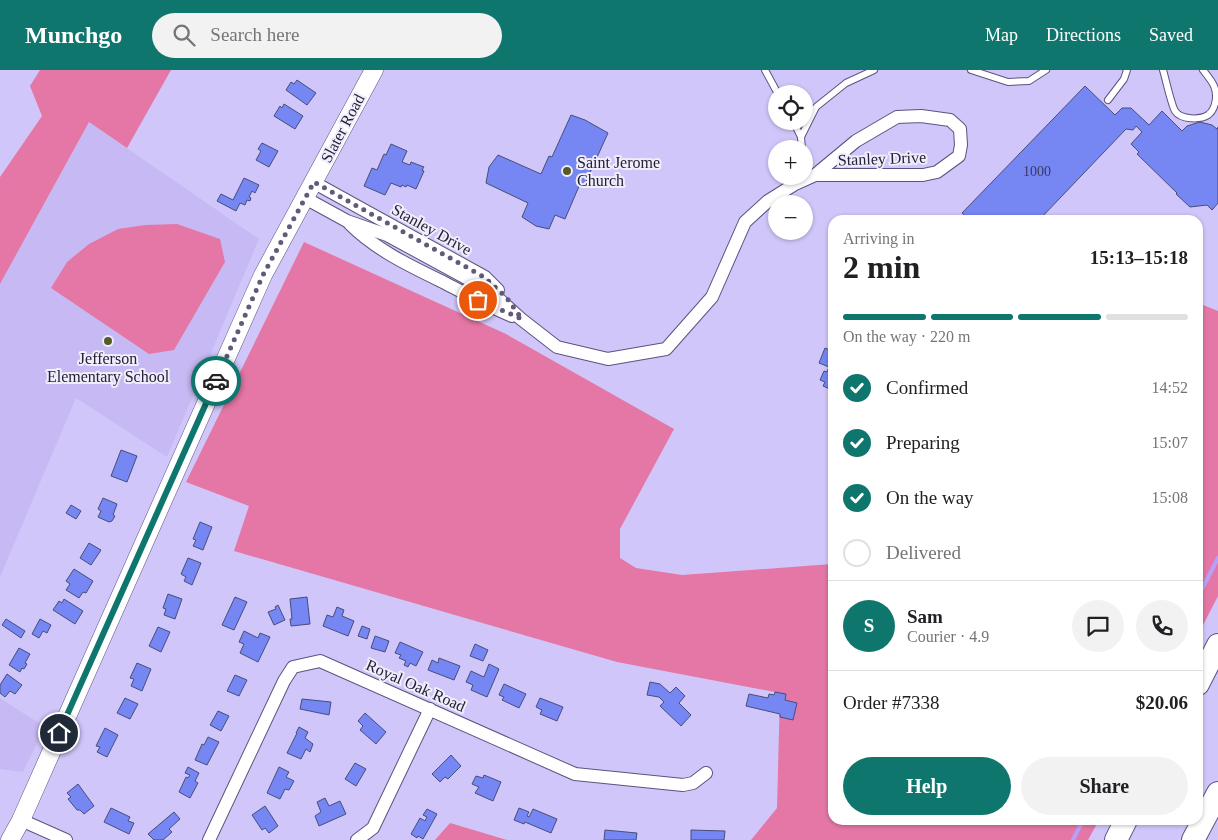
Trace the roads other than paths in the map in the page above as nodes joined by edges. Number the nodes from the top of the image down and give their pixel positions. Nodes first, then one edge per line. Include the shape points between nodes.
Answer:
1 (374, 70) edge
2 (765, 70) edge
3 (874, 70) edge
4 (972, 70) edge
5 (1046, 70) edge
6 (1127, 70) edge
7 (1163, 70) edge
8 (1204, 70) edge
9 (773, 85) edge
10 (1108, 100) dead end
11 (798, 130) edge
12 (801, 137) junction
13 (801, 140) edge
14 (815, 175) joint
15 (314, 182) junction
16 (789, 185) edge
17 (305, 198) junction
18 (522, 319) junction
19 (1218, 645) edge
20 (1203, 674) edge
21 (430, 708) junction
22 (706, 773) dead end
23 (1218, 793) edge
24 (20, 820) junction
25 (1203, 821) edge
26 (1124, 825) edge
27 (1201, 825) edge
28 (10, 840) edge
29 (66, 840) edge
30 (209, 840) edge
31 (357, 840) edge
32 (1116, 840) edge
33 (1193, 840) edge

1 - 15 main road, Slater Road
2 - 9 lane
3 - 12 lane via 846,83 816,107
4 - 5 lane via 1008,82 1029,81
6 - 10 lane
7 - 8 lane via 1176,112 1195,118 1208,115 1215,106 1215,86
11 - 12 lane
12 - 13 lane
14 - 14 street, Stanley Drive via 923,175 937,172 959,156 960,129 950,120 921,116 897,118 856,141
15 - 17 main road, Slater Road
15 - 18 street, Stanley Drive via 484,277 506,297
16 - 18 street, Stanley Drive via 745,222 712,296 666,349 608,359 557,346
17 - 18 street, Stanley Drive via 347,221 387,235 490,290
17 - 24 main road, Slater Road via 263,275
19 - 20 highway
21 - 22 street, Royal Oak Road via 575,774 684,785 693,783
21 - 30 street, Royal Oak Road via 320,661 293,667
21 - 31 street via 372,828
23 - 25 highway
24 - 28 main road, Slater Road
24 - 29 street
26 - 32 highway
27 - 33 highway

